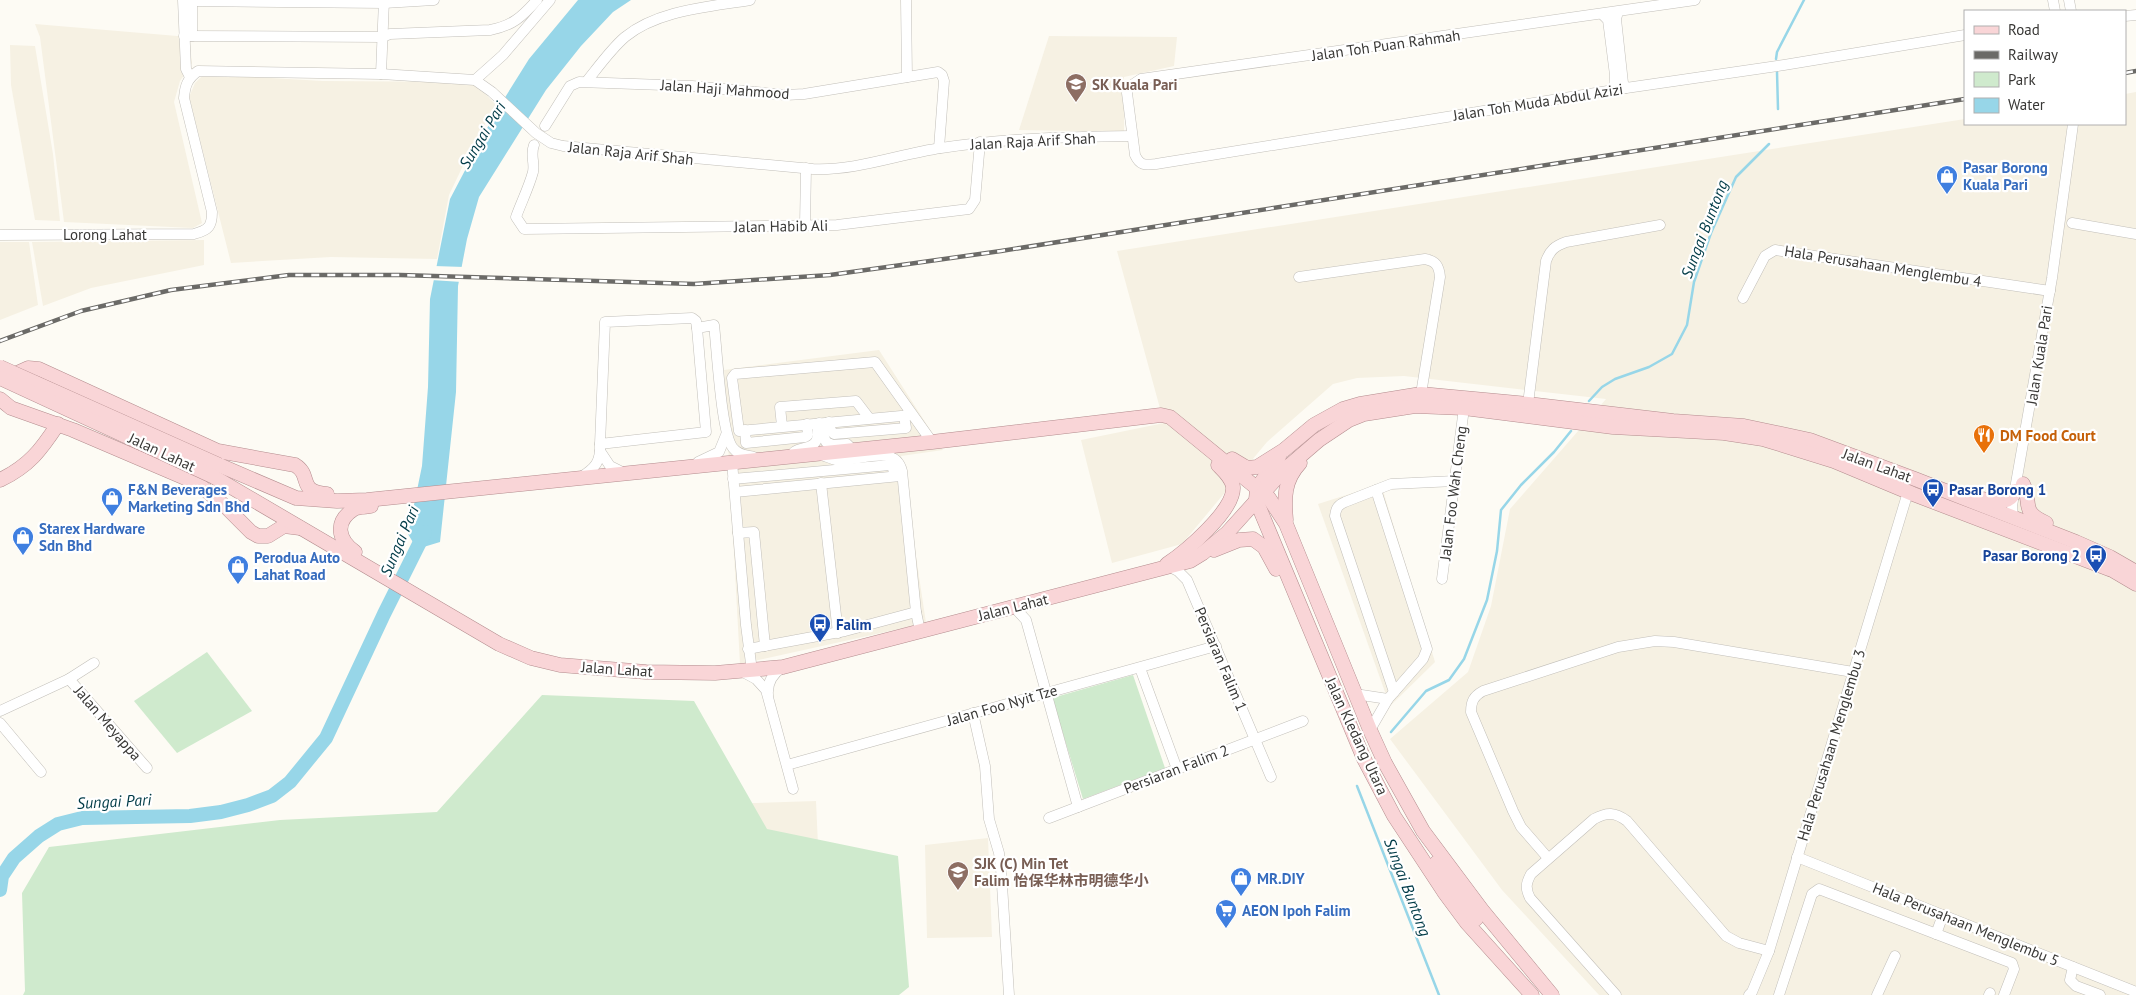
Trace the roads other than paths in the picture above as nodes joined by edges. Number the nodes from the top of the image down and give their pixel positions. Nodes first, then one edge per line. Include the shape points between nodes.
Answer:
1 (189, 0) edge
2 (434, 0) edge
3 (536, 0) edge
4 (550, 0) edge
5 (750, 0) edge
6 (906, 0) edge
7 (1696, 0) edge
8 (384, 1) edge
9 (1618, 12) junction
10 (1603, 14) junction
11 (1964, 35) edge
12 (188, 36) junction
13 (382, 38) junction
14 (381, 74) junction
15 (1618, 75) junction
16 (190, 76) junction
17 (908, 77) junction
18 (475, 80) junction
19 (587, 81) junction
20 (1626, 88) junction
21 (1614, 90) junction
22 (2073, 125) edge
23 (545, 126) dead end
24 (1132, 136) junction
25 (980, 142) junction
26 (534, 145) dead end
27 (939, 148) junction
28 (806, 168) junction
29 (2072, 223) dead end
30 (805, 225) junction
31 (1660, 225) dead end
32 (2136, 234) edge
33 (0, 235) edge
34 (1299, 277) dead end
35 (2050, 291) junction
36 (1743, 298) dead end
37 (697, 328) junction
38 (0, 367) edge
39 (0, 378) edge
40 (0, 384) edge
41 (1421, 394) junction
42 (0, 399) edge
43 (1528, 404) junction
44 (1464, 408) junction
45 (908, 416) junction
46 (869, 418) junction
47 (830, 422) junction
48 (818, 423) junction
49 (58, 424) junction
50 (807, 424) junction
51 (782, 426) junction
52 (744, 430) junction
53 (1187, 430) junction
54 (726, 435) junction
55 (1319, 440) junction
56 (932, 442) junction
57 (600, 448) junction
58 (854, 450) junction
59 (1284, 450) junction
60 (818, 454) junction
61 (790, 456) junction
62 (765, 459) junction
63 (275, 462) junction
64 (732, 462) junction
65 (688, 467) junction
66 (217, 471) junction
67 (624, 473) junction
68 (898, 476) junction
69 (580, 477) junction
70 (734, 479) junction
71 (0, 480) edge
72 (1455, 481) junction
73 (821, 483) junction
74 (2019, 488) junction
75 (275, 490) junction
76 (1376, 490) junction
77 (734, 492) junction
78 (1908, 492) junction
79 (1258, 494) junction
80 (412, 495) junction
81 (1963, 498) junction
82 (367, 500) junction
83 (271, 509) junction
84 (2013, 517) junction
85 (1286, 524) junction
86 (306, 530) junction
87 (738, 533) junction
88 (258, 536) junction
89 (1200, 556) junction
90 (2110, 563) junction
91 (1164, 568) junction
92 (1285, 571) junction
93 (2136, 572) edge
94 (1442, 579) dead end
95 (1187, 580) junction
96 (2136, 584) edge
97 (401, 586) junction
98 (1296, 598) junction
99 (1032, 602) junction
100 (1014, 607) junction
101 (916, 612) junction
102 (1026, 620) junction
103 (920, 630) junction
104 (838, 633) junction
105 (765, 646) junction
106 (1216, 646) junction
107 (748, 649) junction
108 (94, 662) dead end
109 (782, 667) junction
110 (1140, 668) junction
111 (747, 672) junction
112 (1853, 672) junction
113 (69, 678) junction
114 (1046, 692) junction
115 (1355, 694) junction
116 (1391, 695) junction
117 (768, 698) junction
118 (0, 711) edge
119 (972, 713) junction
120 (1303, 721) dead end
121 (0, 723) edge
122 (1370, 730) junction
123 (1255, 739) junction
124 (787, 765) junction
125 (146, 768) dead end
126 (1177, 769) junction
127 (41, 772) dead end
128 (1271, 777) dead end
129 (793, 789) dead end
130 (1406, 800) junction
131 (1078, 807) junction
132 (1049, 818) dead end
133 (1797, 857) junction
134 (1548, 858) junction
135 (1943, 915) junction
136 (1936, 934) junction
137 (1769, 951) junction
138 (1896, 956) dead end
139 (2073, 967) junction
140 (2136, 992) edge
141 (1752, 994) edge
142 (1009, 995) edge
143 (1532, 995) edge
144 (1544, 995) edge
145 (1552, 995) edge
146 (1616, 995) edge
147 (1779, 995) edge
148 (1877, 995) edge
149 (2004, 995) edge
150 (2100, 995) edge

1 - 8 street
1 - 12 street
2 - 8 street
3 - 13 street via 518,20 503,27 390,34
4 - 18 street via 502,55
5 - 19 street via 660,18 642,26 612,50
6 - 17 street
7 - 9 street, Jalan Toh Puan Rahmah
8 - 13 street
9 - 10 street, Jalan Toh Puan Rahmah
9 - 15 street
10 - 15 street via 1608,20
10 - 24 street, Jalan Toh Puan Rahmah via 1141,79 1129,86 1127,93
11 - 20 street, Jalan Toh Muda Abdul Azizi
12 - 13 street
12 - 16 street via 186,69
13 - 14 street
14 - 16 street via 198,71
14 - 18 street
15 - 20 street
15 - 21 street
16 - 33 street, Lorong Lahat via 184,98 212,212 209,228 194,234
17 - 19 street, Jalan Haji Mahmood via 786,95
17 - 27 street, Jalan Haji Mahmood via 938,72 942,75
18 - 28 street, Jalan Raja Arif Shah via 551,143
19 - 23 street via 570,86
20 - 21 street, Jalan Toh Muda Abdul Azizi
21 - 24 street, Jalan Toh Muda Abdul Azizi via 1156,164 1138,162
22 - 35 street, Jalan Kuala Pari
24 - 25 street, Jalan Raja Arif Shah
25 - 27 street, Jalan Raja Arif Shah
25 - 30 street, Jalan Habib Ali via 974,200 969,209 837,226
26 - 30 street, Jalan Habib Ali via 531,153 533,173 516,217 524,230
27 - 28 street, Jalan Raja Arif Shah via 848,167
28 - 30 street
29 - 32 street
31 - 43 street via 1566,242 1549,252
34 - 41 street via 1425,259 1436,263 1440,276
35 - 36 street, Hala Perusahaan Menglembu 4 via 1775,250 1765,256
35 - 74 street, Jalan Kuala Pari
37 - 54 street via 714,325
37 - 57 street via 706,432
37 - 57 street via 692,318 606,322
38 - 66 main road, Jalan Lahat, bridge
39 - 66 main road, Jalan Lahat, bridge
40 - 63 main road via 20,371 40,368 198,443 225,453
41 - 43 main road, Jalan Lahat
41 - 59 main road, Jalan Lahat via 1343,409 1314,425
42 - 49 main road via 11,408
43 - 81 main road, Jalan Lahat via 1744,426 1810,440
44 - 55 main road, Jalan Lahat via 1415,406 1364,414
44 - 72 street, Jalan Foo Wah Cheng
44 - 78 main road, Jalan Lahat via 1613,427 1764,439 1834,461
45 - 46 street
45 - 47 street via 906,428 834,434
45 - 52 street via 878,364 869,362 734,374 738,429
45 - 56 street
46 - 47 street
46 - 51 street via 856,400 780,407
47 - 48 street
48 - 50 street
48 - 58 street via 826,442 847,444
48 - 61 street via 818,435 811,447 797,450
49 - 71 main road via 28,464
49 - 88 main road via 197,483
50 - 51 street
50 - 52 street via 808,434 805,437 746,443
51 - 52 street
53 - 56 main road via 1170,417 1161,415
53 - 59 main road via 1197,433 1247,468 1257,467
53 - 79 main road
53 - 91 main road via 1227,474 1233,491 1224,509 1202,535
54 - 62 street via 740,454
54 - 65 street via 719,452
55 - 79 main road, Jalan Lahat
55 - 85 main road via 1288,481 1284,504
56 - 58 main road
57 - 67 street via 610,466
57 - 69 street via 596,466
58 - 60 main road
59 - 79 main road
60 - 61 main road
60 - 68 street via 836,460 890,455 898,460
61 - 62 main road
62 - 64 main road
63 - 75 main road via 290,471 296,481 292,488
63 - 82 main road via 298,467 315,493
64 - 65 main road
64 - 70 street
65 - 67 main road
66 - 75 main road
66 - 83 main road, Jalan Lahat
67 - 69 main road
68 - 70 street via 890,465
68 - 73 street
68 - 101 street
69 - 80 main road
70 - 77 street
72 - 76 street via 1391,484
72 - 94 street, Jalan Foo Wah Cheng
73 - 77 street
73 - 104 street
74 - 81 main road via 2003,502
74 - 84 street, Jalan Kuala Pari via 2012,506
74 - 90 main road via 2032,515 2080,538
75 - 82 main road via 302,499
76 - 116 street via 1427,648 1423,659
76 - 116 street via 1339,504 1335,516
77 - 87 street
78 - 84 main road via 1925,493 1999,520
78 - 90 main road
78 - 112 street, Hala Perusahaan Menglembu 3
79 - 85 main road, Jalan Kledang Utara via 1273,502
79 - 89 main road, Jalan Lahat via 1227,533
79 - 92 main road, Jalan Kledang Utara
80 - 82 main road
80 - 97 main road via 355,508 346,518 340,533 347,546
81 - 84 main road, Jalan Lahat
83 - 86 main road, Jalan Lahat
83 - 88 main road via 274,525
84 - 90 main road via 2023,530
85 - 92 main road via 1278,521 1273,525
85 - 115 main road, Jalan Kledang Utara
86 - 88 main road via 284,526 268,536
86 - 97 main road, Jalan Lahat
87 - 105 street via 754,532
87 - 107 street
89 - 91 main road, Jalan Lahat
89 - 95 street
89 - 98 main road via 1239,540 1253,538 1264,547 1279,576
90 - 93 main road
90 - 96 main road
91 - 95 street, Persiaran Falim 1 via 1178,571
91 - 99 main road, Jalan Lahat
92 - 98 main road, Jalan Kledang Utara
95 - 106 street, Persiaran Falim 1
97 - 111 main road, Jalan Lahat via 499,644 531,658 560,665 646,672
98 - 143 main road, Jalan Kledang Utara via 1364,759 1394,816 1467,923
99 - 100 main road, Jalan Lahat
99 - 102 street
100 - 102 street
100 - 103 main road, Jalan Lahat
101 - 103 street
101 - 104 street
102 - 114 street
103 - 109 main road, Jalan Lahat
104 - 105 street
105 - 107 street
106 - 110 street, Jalan Foo Nyit Tze
106 - 123 street, Persiaran Falim 1
107 - 111 street
108 - 113 street, Jalan Meyappa
109 - 111 main road, Jalan Lahat
109 - 117 street via 770,680
110 - 114 street, Jalan Foo Nyit Tze
110 - 126 street
111 - 117 street via 766,690
112 - 133 street, Hala Perusahaan Menglembu 3
112 - 134 street via 1656,640 1618,647 1475,695 1471,712 1513,811
113 - 118 street, Jalan Meyappa
113 - 125 street, Jalan Meyappa
114 - 119 street, Jalan Foo Nyit Tze
114 - 131 street
115 - 116 street
115 - 122 main road, Jalan Kledang Utara
116 - 122 street
117 - 124 street
119 - 124 street, Jalan Foo Nyit Tze
119 - 142 street via 986,766 989,819 999,853
120 - 123 street, Persiaran Falim 2
121 - 127 street
122 - 130 main road, Jalan Kledang Utara
123 - 126 street, Persiaran Falim 2
123 - 128 street, Persiaran Falim 1
124 - 129 street
126 - 131 street, Persiaran Falim 2
130 - 144 main road via 1411,819 1440,870 1474,916
130 - 145 main road, Jalan Kledang Utara via 1423,831 1482,910
131 - 132 street, Persiaran Falim 2
133 - 135 street, Hala Perusahaan Menglembu 5
133 - 137 street, Hala Perusahaan Menglembu 3
134 - 137 street via 1594,819 1604,813 1617,814 1627,820 1726,936
134 - 146 street via 1531,874 1526,890
135 - 136 street
135 - 139 street, Hala Perusahaan Menglembu 5
136 - 147 street via 1819,889 1812,894
136 - 149 street via 2012,963 2014,968
137 - 141 street, Hala Perusahaan Menglembu 3
138 - 148 street
139 - 140 street, Hala Perusahaan Menglembu 5
139 - 150 street via 2070,980 2076,986

